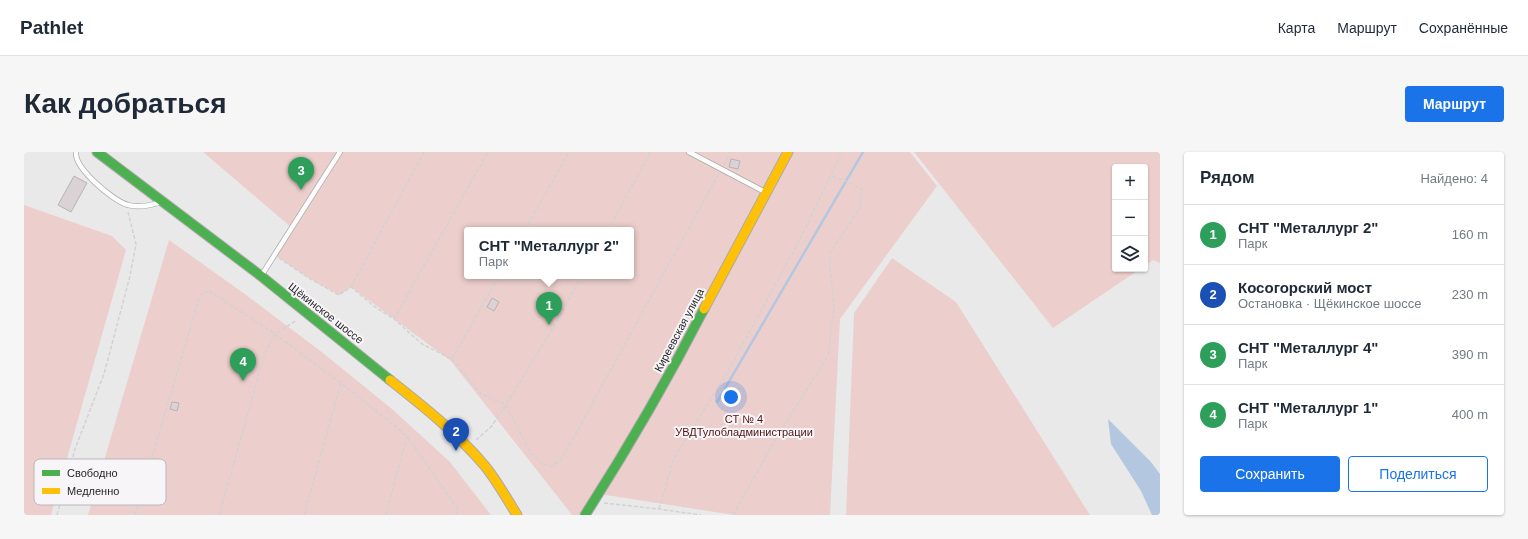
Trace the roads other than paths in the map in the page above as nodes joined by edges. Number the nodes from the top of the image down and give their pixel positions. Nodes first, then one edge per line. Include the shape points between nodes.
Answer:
1 (76, 152) edge
2 (97, 152) edge
3 (340, 152) edge
4 (689, 152) edge
5 (788, 152) edge
6 (766, 192) junction
7 (162, 202) junction
8 (261, 276) junction
9 (517, 515) edge
10 (585, 515) edge

1 - 7 lane via 82,168 98,186 127,205 144,207
2 - 7 main road, Щёкинское шоссе
3 - 8 lane
4 - 6 lane
5 - 6 main road, Киреевская улица
6 - 10 main road, Киреевская улица via 680,356
7 - 8 main road, Щёкинское шоссе
8 - 9 main road, Щёкинское шоссе via 423,406 468,448 486,467

